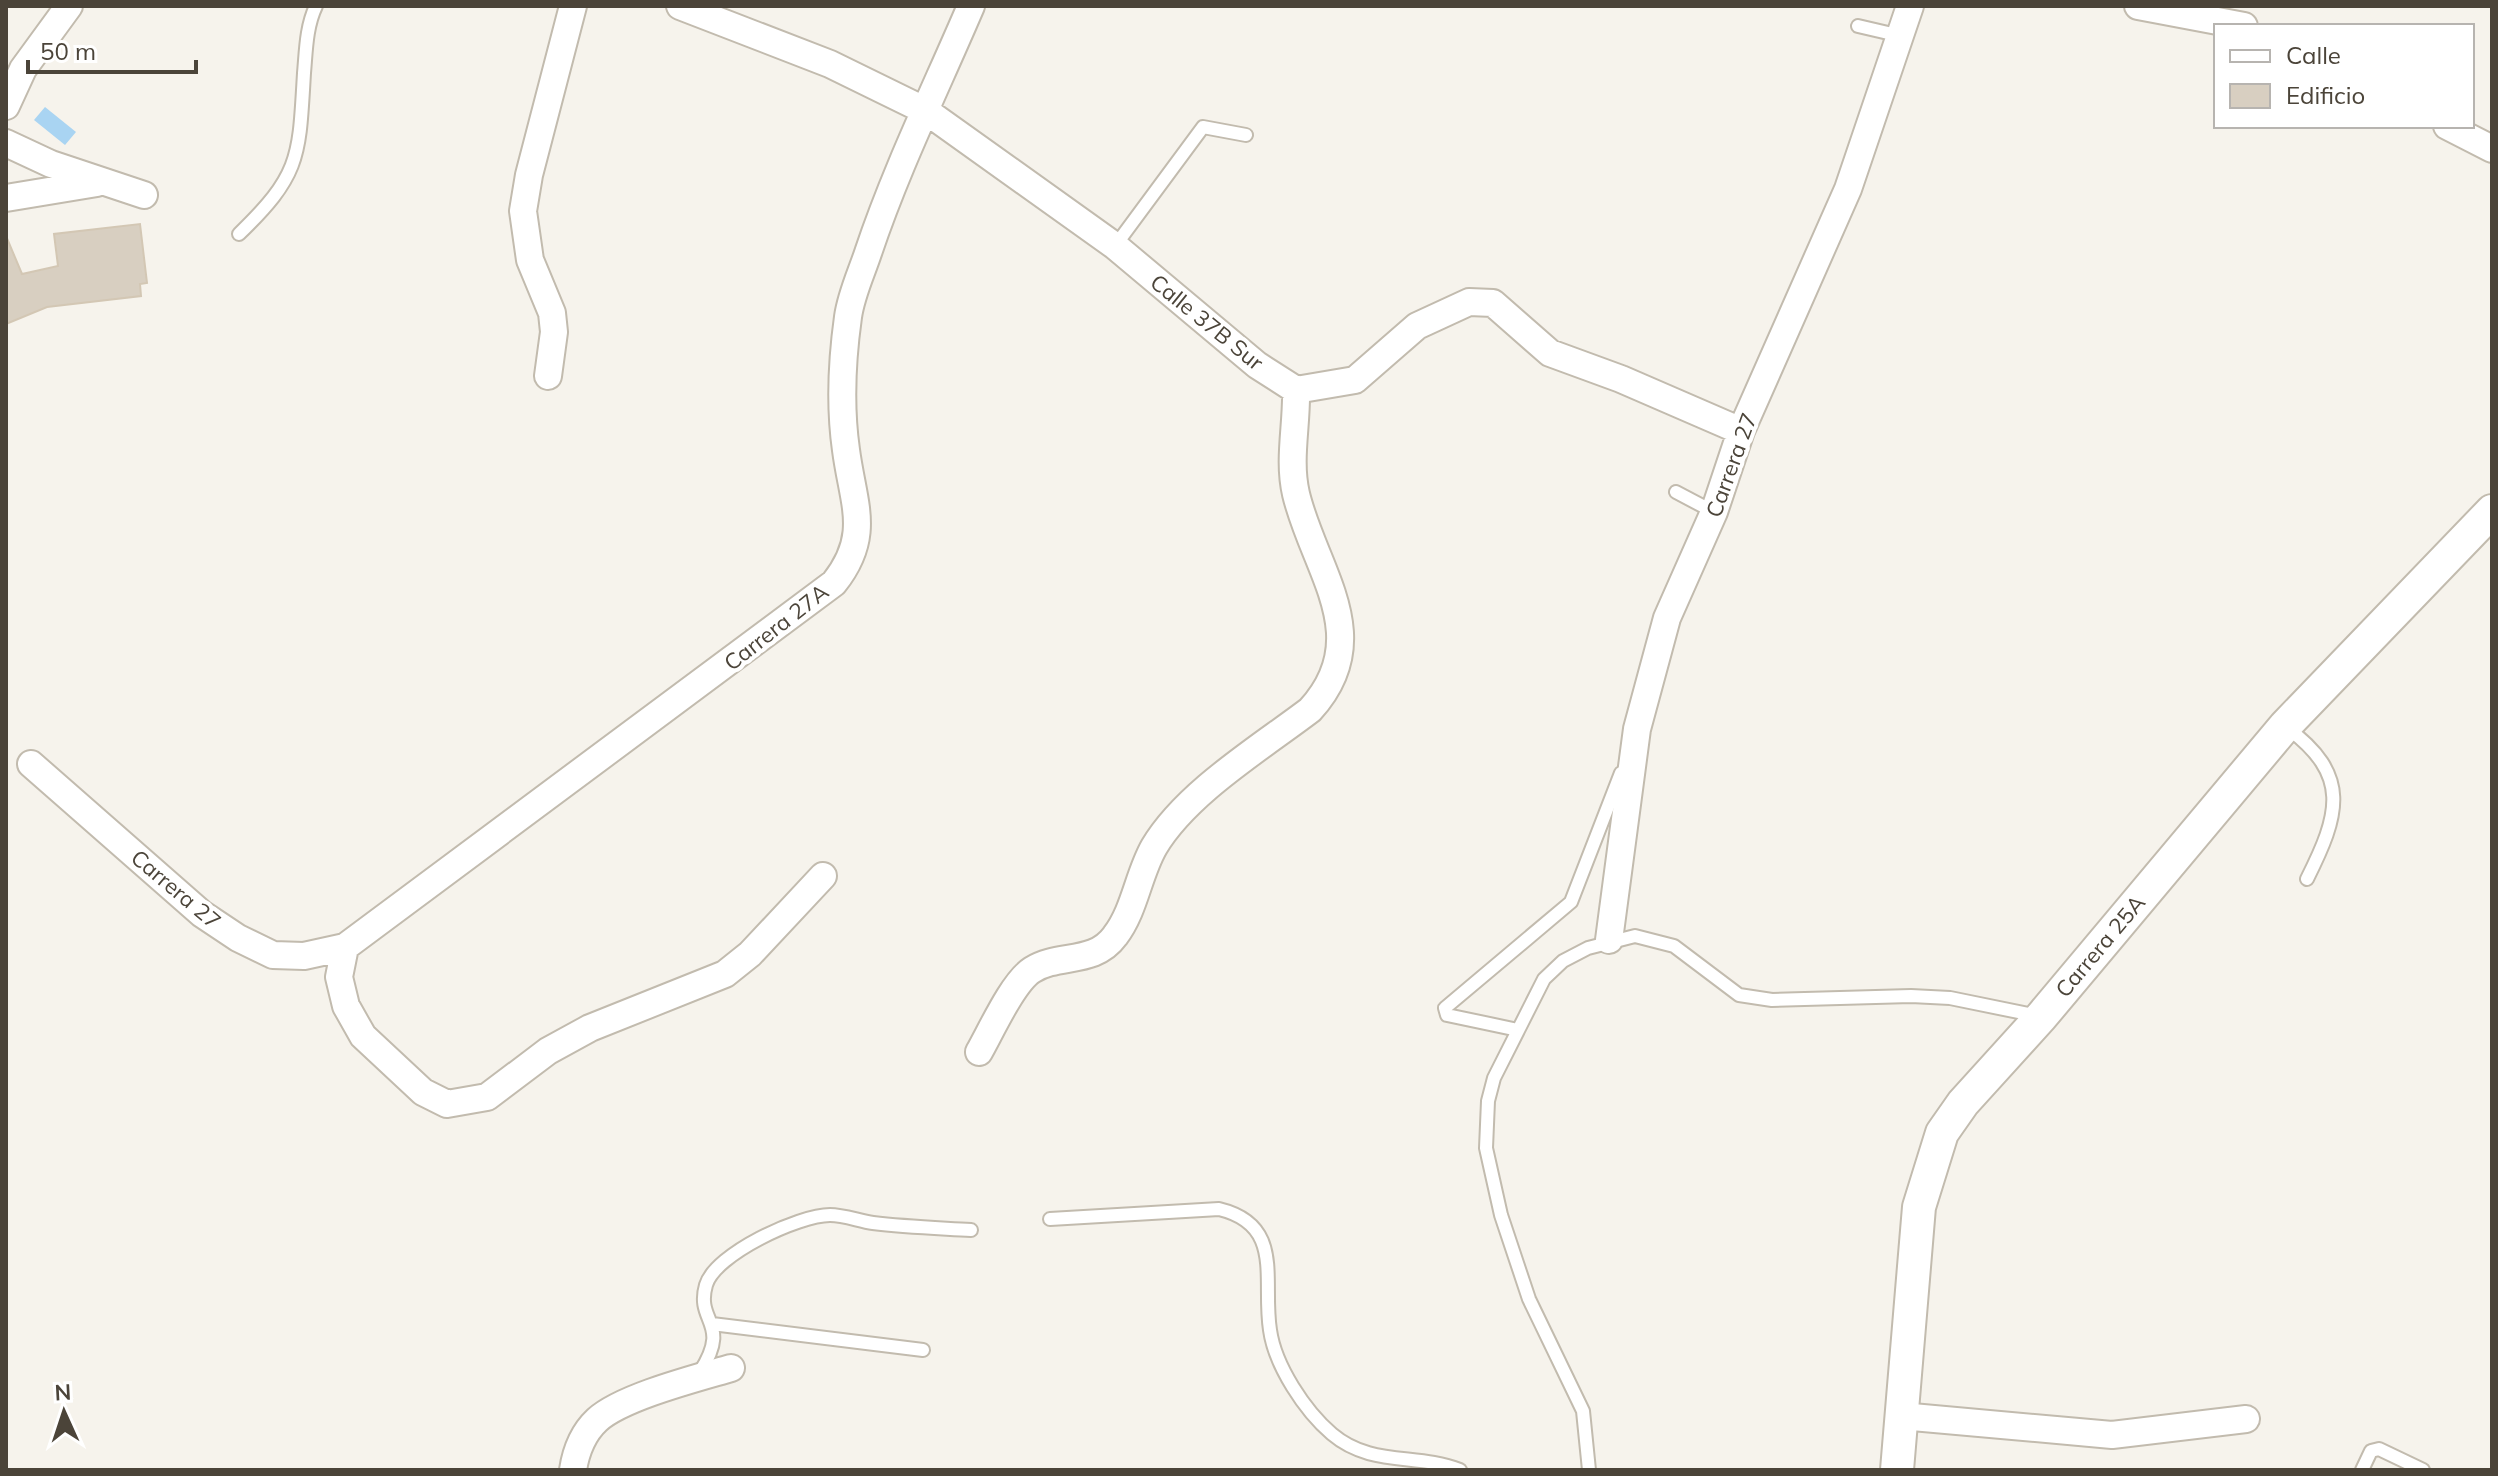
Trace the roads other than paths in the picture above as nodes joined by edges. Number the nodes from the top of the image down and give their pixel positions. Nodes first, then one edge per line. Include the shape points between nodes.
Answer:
1 (49, 6) edge
2 (69, 6) edge
3 (316, 6) edge
4 (573, 6) edge
5 (680, 6) edge
6 (971, 6) edge
7 (1910, 6) edge
8 (2138, 6) edge
9 (2233, 24) edge
10 (1858, 26) dead end
11 (1901, 36) junction
12 (6, 68) edge
13 (6, 106) edge
14 (926, 111) junction
15 (2451, 128) edge
16 (1246, 135) dead end
17 (6, 143) edge
18 (2492, 149) edge
19 (102, 182) junction
20 (144, 195) dead end
21 (6, 198) edge
22 (239, 234) dead end
23 (1115, 246) junction
24 (548, 376) dead end
25 (1296, 390) junction
26 (1741, 431) junction
27 (1676, 492) dead end
28 (2492, 511) edge
29 (1714, 512) junction
30 (2285, 726) junction
31 (1637, 729) junction
32 (31, 764) dead end
33 (823, 876) dead end
34 (2307, 879) dead end
35 (1609, 940) junction
36 (345, 947) junction
37 (2041, 1017) junction
38 (1518, 1030) junction
39 (979, 1052) dead end
40 (1050, 1219) dead end
41 (971, 1230) dead end
42 (712, 1324) junction
43 (923, 1350) dead end
44 (731, 1368) dead end
45 (696, 1378) junction
46 (1901, 1416) junction
47 (2246, 1419) dead end
48 (573, 1470) edge
49 (1460, 1470) edge
50 (1589, 1470) edge
51 (1897, 1470) edge
52 (2362, 1470) edge
53 (2423, 1470) edge

1 - 12 street
2 - 13 street via 23,69
3 - 22 lane via 290,173 276,197
4 - 24 street via 523,211 530,260 552,313
5 - 14 street, Calle 37B Sur via 830,64
6 - 14 street, Carrera 27A
7 - 11 street, Carrera 27
8 - 9 street
10 - 11 lane
11 - 26 street, Carrera 27 via 1848,189
14 - 23 street, Calle 37B Sur
14 - 36 street, Carrera 27A via 884,206 848,315 843,408 858,509 848,565 834,583 725,667
15 - 18 street
16 - 23 lane via 1203,127
17 - 19 street
19 - 20 street
19 - 21 street
23 - 25 street, Calle 37B Sur via 1257,365
25 - 26 street via 1355,380 1417,326 1469,302 1493,303 1550,353
25 - 39 street via 1296,495 1336,606 1337,671 1310,710 1167,828 1114,938 1097,952 1032,970
26 - 29 street, Carrera 27
27 - 29 lane
28 - 30 street, Carrera 25A
29 - 31 street, Carrera 27 via 1667,618
30 - 34 lane via 2319,755 2335,805 2331,832
30 - 37 street, Carrera 25A
31 - 35 street, Carrera 27
31 - 38 lane via 1571,902 1445,1008 1447,1015
32 - 36 street, Carrera 27 via 202,914 238,938 273,955 304,956
33 - 36 street via 725,974 590,1028 548,1051 487,1097 447,1104 423,1092 363,1036 346,1006 339,977
35 - 37 lane via 1635,936 1674,946 1739,995 1772,1000 1950,998
35 - 38 lane via 1563,961 1544,979
37 - 46 street, Carrera 25A via 1963,1103 1942,1133 1930,1166 1913,1256
38 - 50 lane via 1488,1101 1489,1170 1529,1299 1583,1411
40 - 49 lane via 1219,1209 1243,1217 1263,1238 1270,1332 1279,1357 1321,1424 1366,1454
41 - 42 lane via 830,1215 801,1221 716,1266 706,1286 705,1307
42 - 43 lane
42 - 45 lane via 712,1354
44 - 45 street
45 - 48 street via 598,1419 584,1435
46 - 47 street via 2112,1435
46 - 51 street, Carrera 25A
52 - 53 lane via 2371,1451 2379,1449

